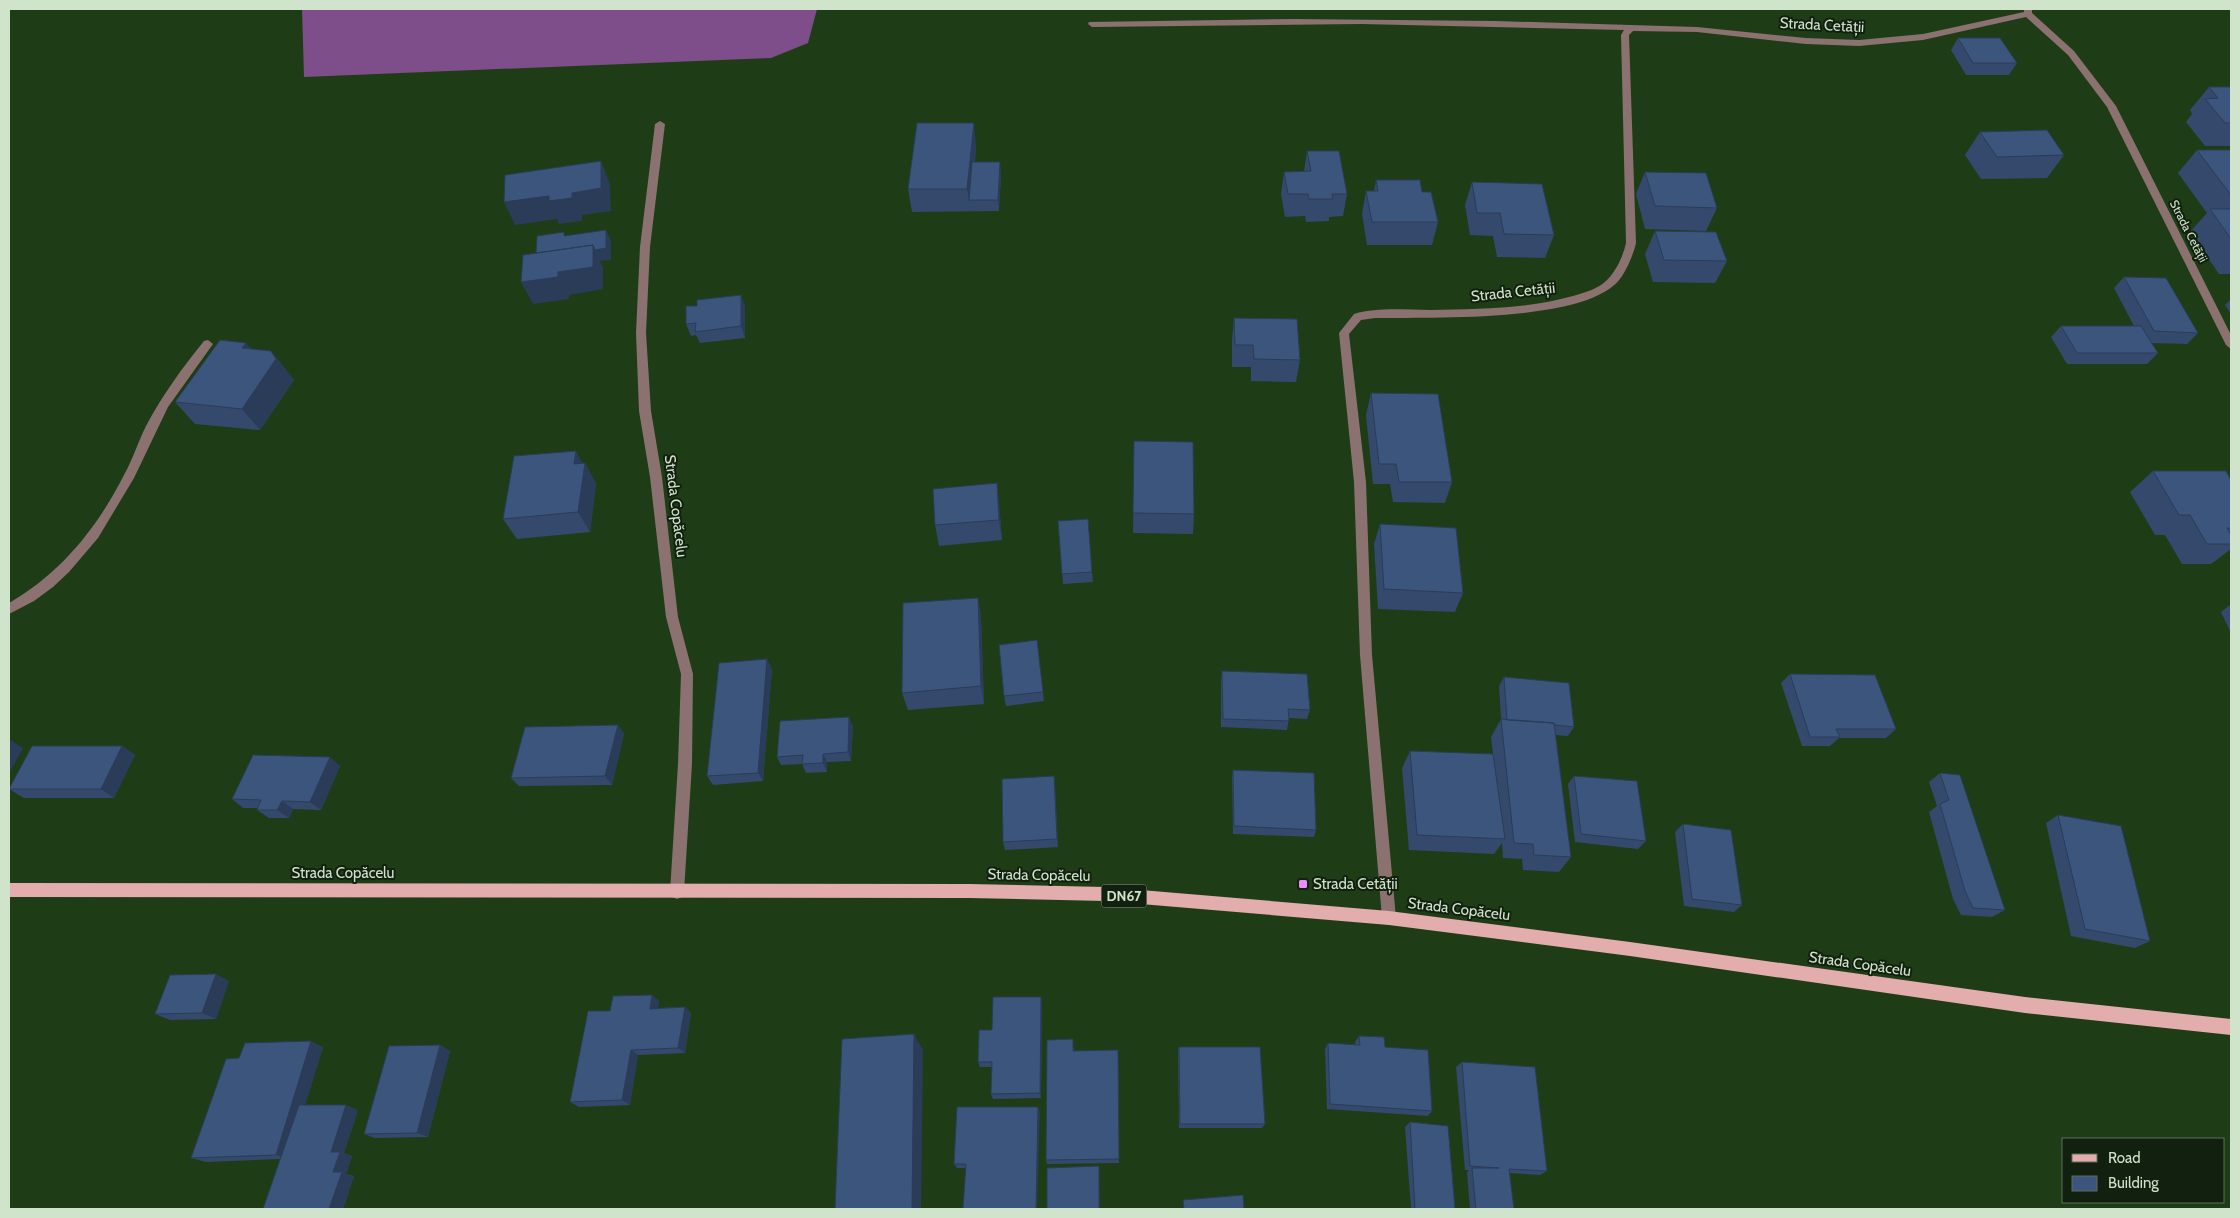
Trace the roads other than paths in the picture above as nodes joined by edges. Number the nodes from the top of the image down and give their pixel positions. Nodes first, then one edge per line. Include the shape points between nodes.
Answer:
1 (2028, 11) edge
2 (1092, 24) dead end
3 (1631, 28) junction
4 (660, 124) dead end
5 (208, 344) dead end
6 (2231, 345) edge
7 (9, 609) edge
8 (9, 890) edge
9 (677, 892) junction
10 (1389, 918) junction
11 (2231, 1027) edge

1 - 3 street, Strada Cetății via 1948,34 1893,42 1826,43 1716,31
1 - 6 street, Strada Cetății via 2071,53 2112,106
2 - 3 street via 1338,20
3 - 10 street, Strada Cetății via 1625,35 1631,243 1625,264 1613,281 1587,296 1553,304 1485,312 1358,317 1344,333 1360,482 1366,655
4 - 9 street, Strada Copăcelu via 645,247 641,333 645,411 672,618 687,674 686,764
5 - 7 street via 168,398 130,475 98,530 45,588
8 - 9 main road, Strada Copăcelu / DN67
9 - 10 main road, Strada Copăcelu / DN67 via 1105,894
10 - 11 main road, Strada Copăcelu / DN67 via 1630,948 2025,1005

